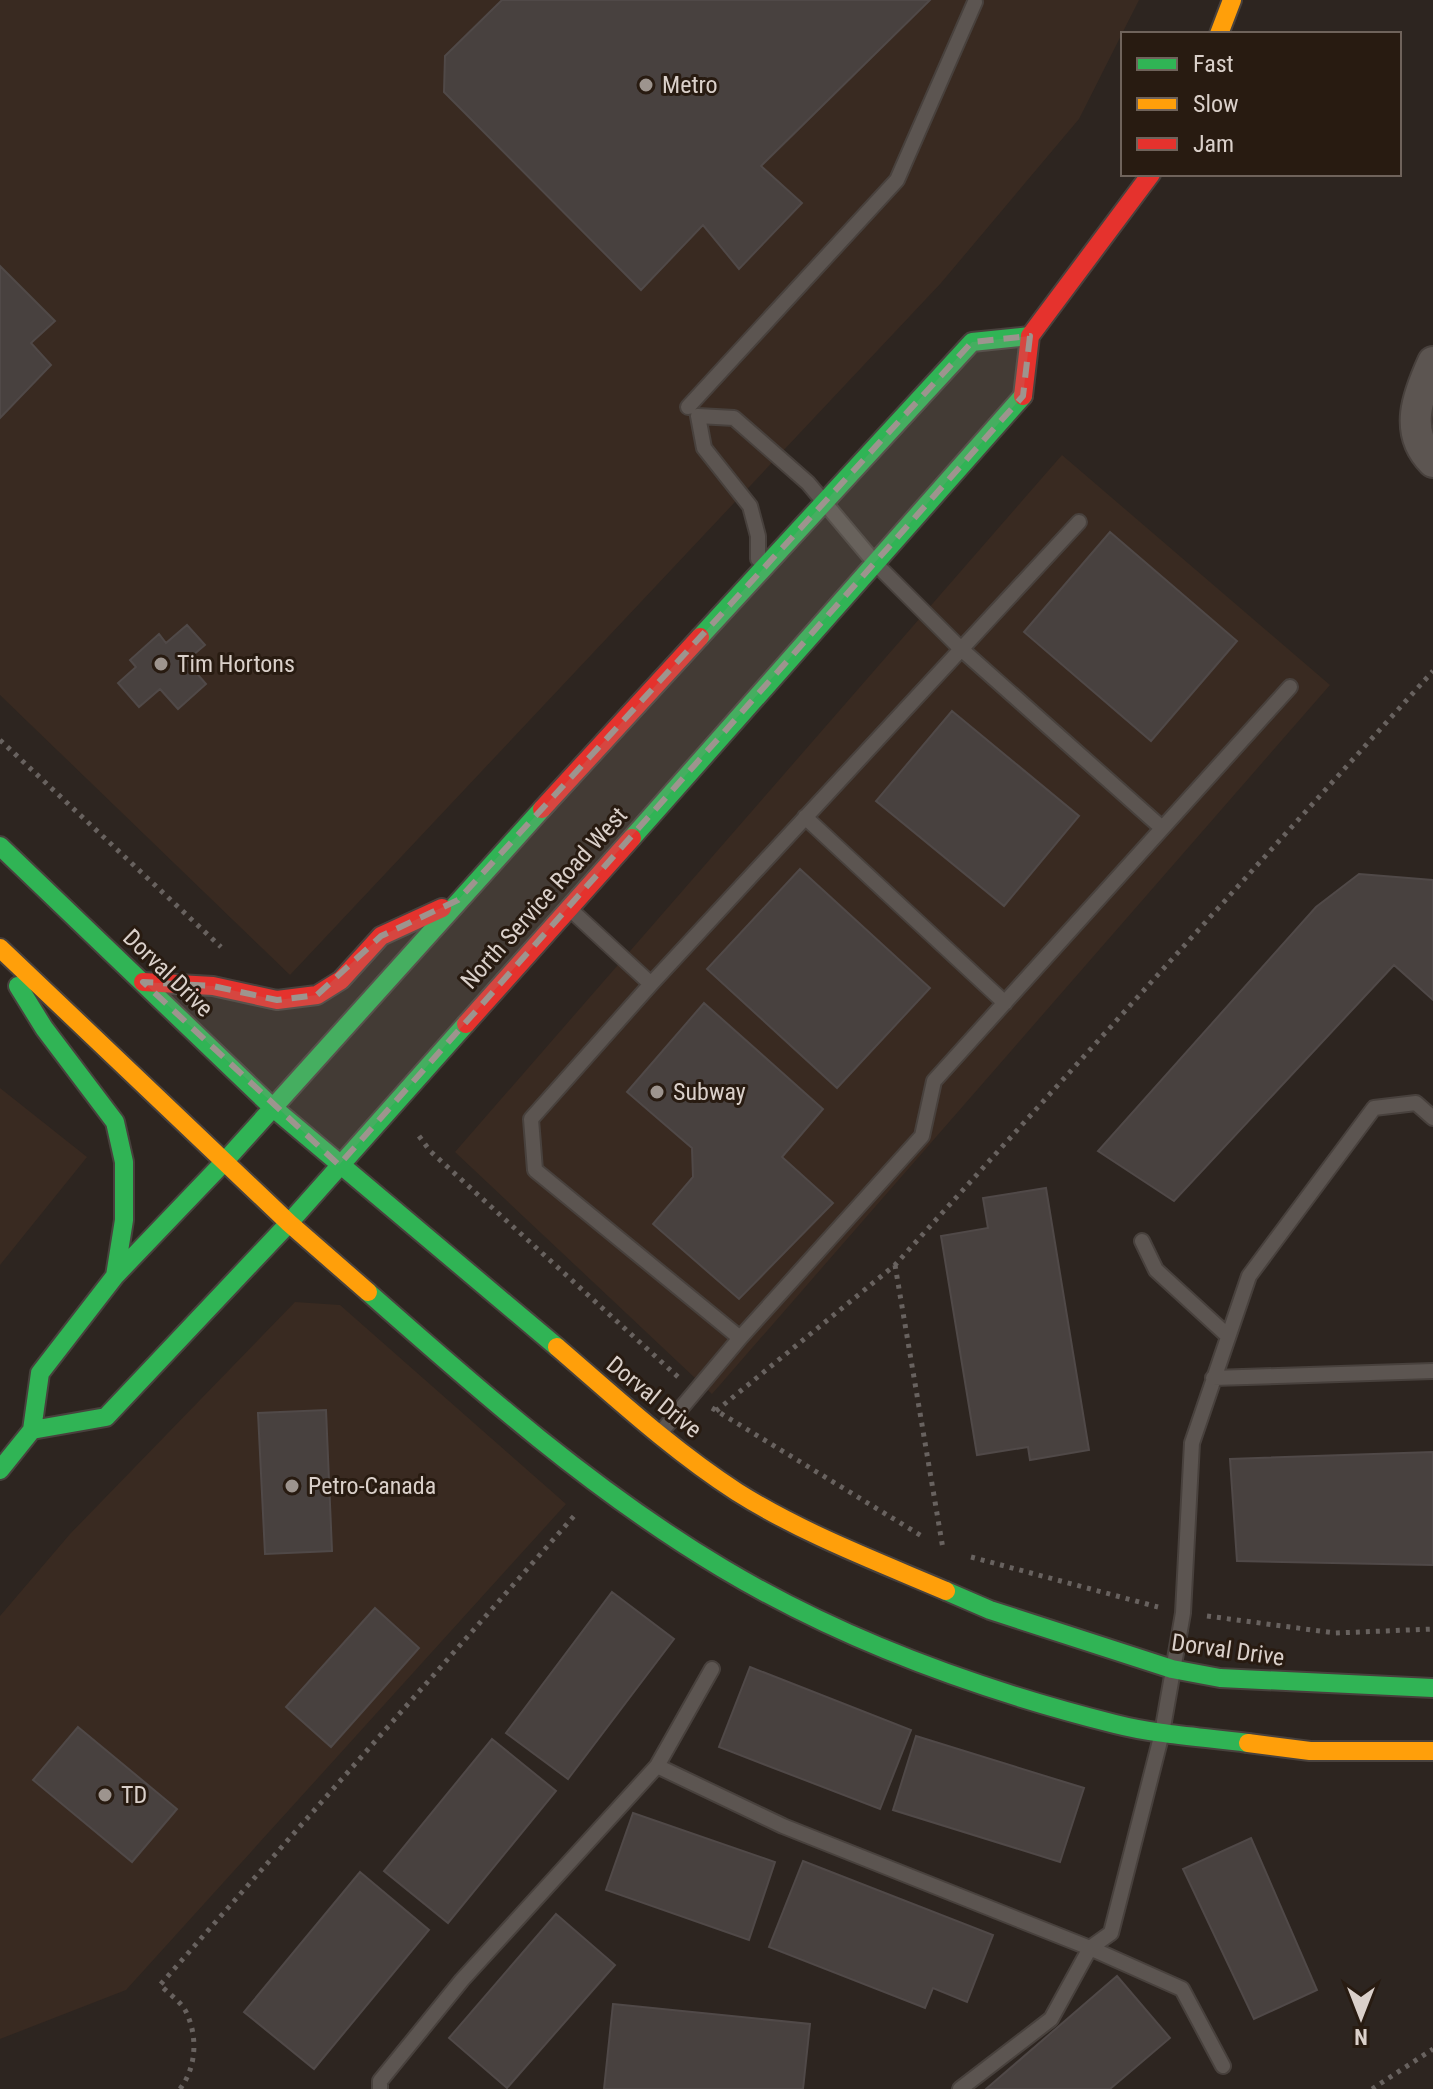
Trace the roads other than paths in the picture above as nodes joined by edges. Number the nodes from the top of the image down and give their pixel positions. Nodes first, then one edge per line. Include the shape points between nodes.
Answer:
1 (1232, 0) edge
2 (975, 1) edge
3 (1220, 32) edge
4 (1150, 176) edge
5 (1030, 336) junction
6 (1433, 362) edge
7 (688, 407) dead end
8 (1433, 462) edge
9 (824, 503) junction
10 (1079, 522) dead end
11 (876, 564) junction
12 (758, 575) junction
13 (960, 648) junction
14 (1290, 687) dead end
15 (805, 817) junction
16 (1162, 828) junction
17 (0, 846) edge
18 (458, 900) junction
19 (568, 907) junction
20 (0, 948) edge
21 (0, 958) edge
22 (143, 982) junction
23 (651, 984) junction
24 (1005, 1003) junction
25 (271, 1106) junction
26 (1433, 1118) edge
27 (225, 1161) junction
28 (339, 1165) junction
29 (289, 1223) junction
30 (1142, 1241) dead end
31 (115, 1276) junction
32 (1228, 1336) junction
33 (740, 1338) junction
34 (1433, 1371) edge
35 (1213, 1378) junction
36 (32, 1430) junction
37 (659, 1434) junction
38 (0, 1470) edge
39 (712, 1669) dead end
40 (1172, 1669) junction
41 (1433, 1688) edge
42 (1162, 1733) junction
43 (1433, 1751) edge
44 (657, 1766) junction
45 (1090, 1948) junction
46 (1223, 2066) dead end
47 (380, 2089) edge
48 (960, 2089) edge

1 - 3 main road
2 - 7 lane via 897,180
4 - 5 main road
5 - 9 main road via 972,342
5 - 11 main road, North Service Road West via 1023,396
6 - 8 street via 1417,398 1416,428 1423,452
9 - 11 lane
9 - 12 main road
9 - 12 lane via 734,418 698,416 704,448 750,506 758,536
10 - 13 lane
11 - 13 lane
11 - 19 main road, North Service Road West
12 - 18 main road
13 - 15 lane
13 - 16 lane
14 - 16 lane
15 - 23 lane
15 - 24 lane
16 - 24 lane
17 - 22 main road, Dorval Drive
18 - 22 main road via 381,936 341,980 317,995 277,1000 213,986
18 - 25 main road
19 - 23 lane
19 - 28 main road, North Service Road West
20 - 27 main road
21 - 31 main road via 44,1028 115,1122 124,1162 124,1220
22 - 25 main road, Dorval Drive
23 - 33 lane via 531,1119 535,1170
24 - 33 lane via 934,1081 922,1136
25 - 27 main road
25 - 28 main road, Dorval Drive
26 - 32 lane via 1416,1103 1374,1108 1249,1276
27 - 29 main road
27 - 31 main road
28 - 29 main road, North Service Road West
28 - 37 main road, Dorval Drive
29 - 36 main road, North Service Road West via 106,1417
29 - 42 main road via 510,1417 723,1569 858,1640 1023,1697
30 - 32 lane via 1156,1270
31 - 36 main road via 40,1373
32 - 35 lane
33 - 37 lane
34 - 35 lane
35 - 40 lane via 1189,1453 1183,1613
36 - 38 main road
37 - 40 main road, Dorval Drive via 738,1492 842,1547 990,1610
39 - 44 lane
40 - 41 main road, Dorval Drive via 1220,1678
40 - 42 lane
42 - 43 main road via 1310,1751
42 - 45 lane via 1111,1933
44 - 45 lane via 783,1826
44 - 47 lane via 462,1980 380,2081
45 - 46 lane via 1182,1989
45 - 48 lane via 1051,2019

